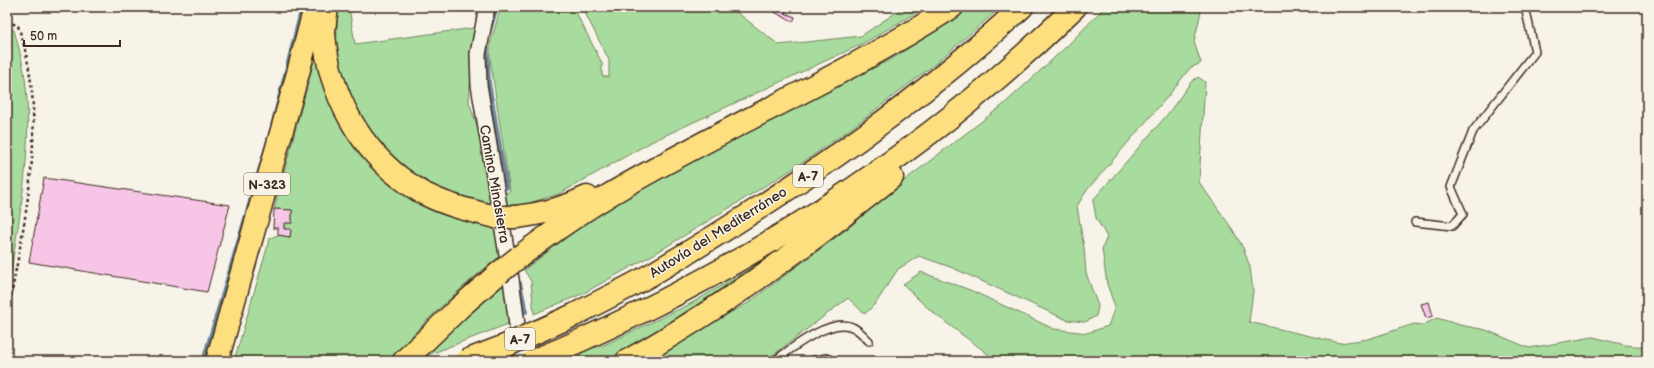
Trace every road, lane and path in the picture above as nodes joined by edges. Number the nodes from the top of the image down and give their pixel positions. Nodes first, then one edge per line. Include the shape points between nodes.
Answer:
1 (315, 7) edge
2 (327, 7) edge
3 (487, 7) edge
4 (952, 7) edge
5 (1022, 7) edge
6 (1075, 7) edge
7 (1525, 7) edge
8 (7, 21) edge
9 (998, 76) junction
10 (666, 162) junction
11 (1415, 222) dead end
12 (7, 320) edge
13 (869, 340) dead end
14 (217, 361) edge
15 (404, 361) edge
16 (466, 361) edge
17 (524, 361) edge
18 (533, 361) edge
19 (627, 361) edge
20 (777, 361) edge
21 (812, 361) edge
22 (836, 361) edge

1 - 14 highway, N-323
2 - 10 highway via 324,33 330,68 340,99 355,129 375,154 397,175 426,195 460,208 506,217 541,214 569,206 636,170
3 - 17 street, Camino Minasierra via 478,54 479,85
4 - 10 highway via 867,58
5 - 16 highway, Autovía del Mediterráneo / A-7, bridge via 921,93 817,170 651,274 574,315
6 - 9 highway, A-7
7 - 11 lane via 1535,52 1473,132 1451,187 1463,214 1452,226
8 - 12 path via 18,26 25,46 33,105 32,171
9 - 18 highway, A-7 via 948,118 825,207 697,284 580,342
9 - 19 highway via 961,122 839,220 735,296
10 - 15 highway, bridge via 558,228 460,307
13 - 20 lane via 852,326 836,325 814,334 777,358
21 - 22 lane via 826,358

